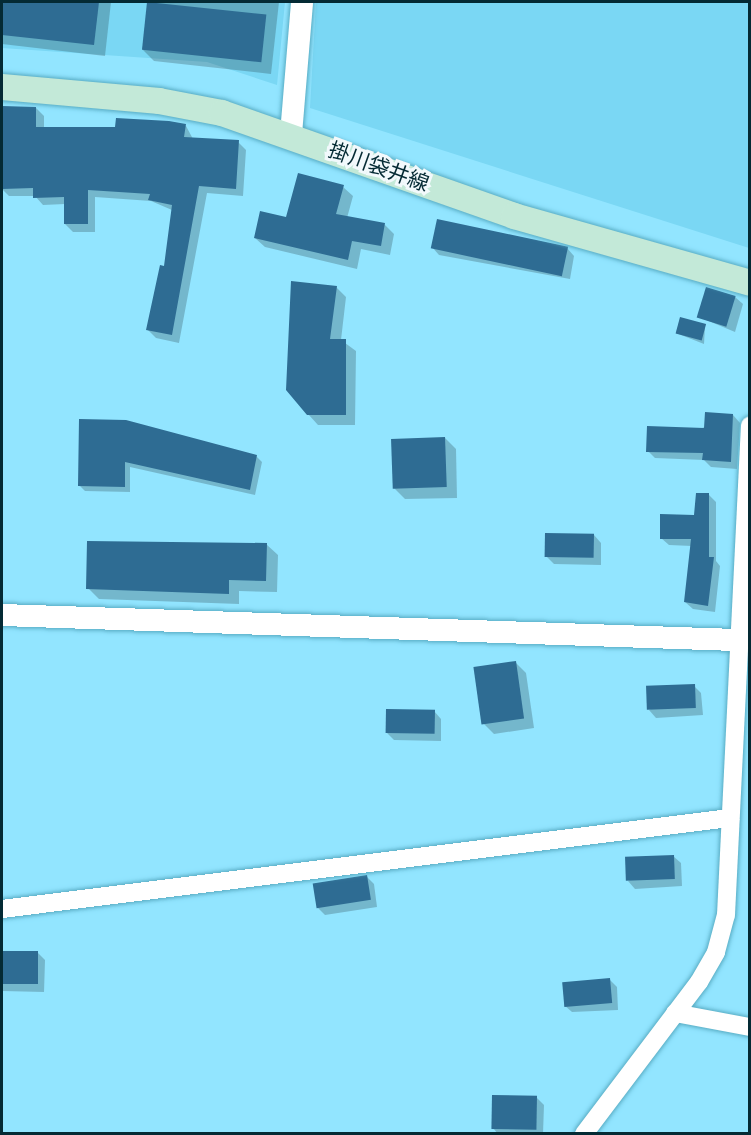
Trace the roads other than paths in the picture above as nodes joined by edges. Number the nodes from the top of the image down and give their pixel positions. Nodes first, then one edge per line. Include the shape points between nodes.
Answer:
1 (302, 2) edge
2 (2, 87) edge
3 (291, 134) junction
4 (750, 283) edge
5 (750, 426) edge
6 (2, 615) edge
7 (743, 640) edge
8 (730, 818) junction
9 (2, 909) edge
10 (675, 1013) junction
11 (750, 1027) edge
12 (584, 1134) edge

1 - 3 street
2 - 3 main road, 掛川袋井線 via 159,101
3 - 4 main road, 掛川袋井線 via 514,216
5 - 7 street
6 - 7 street
7 - 8 street
8 - 9 street
8 - 10 street via 726,915 716,952
10 - 11 street
10 - 12 street

